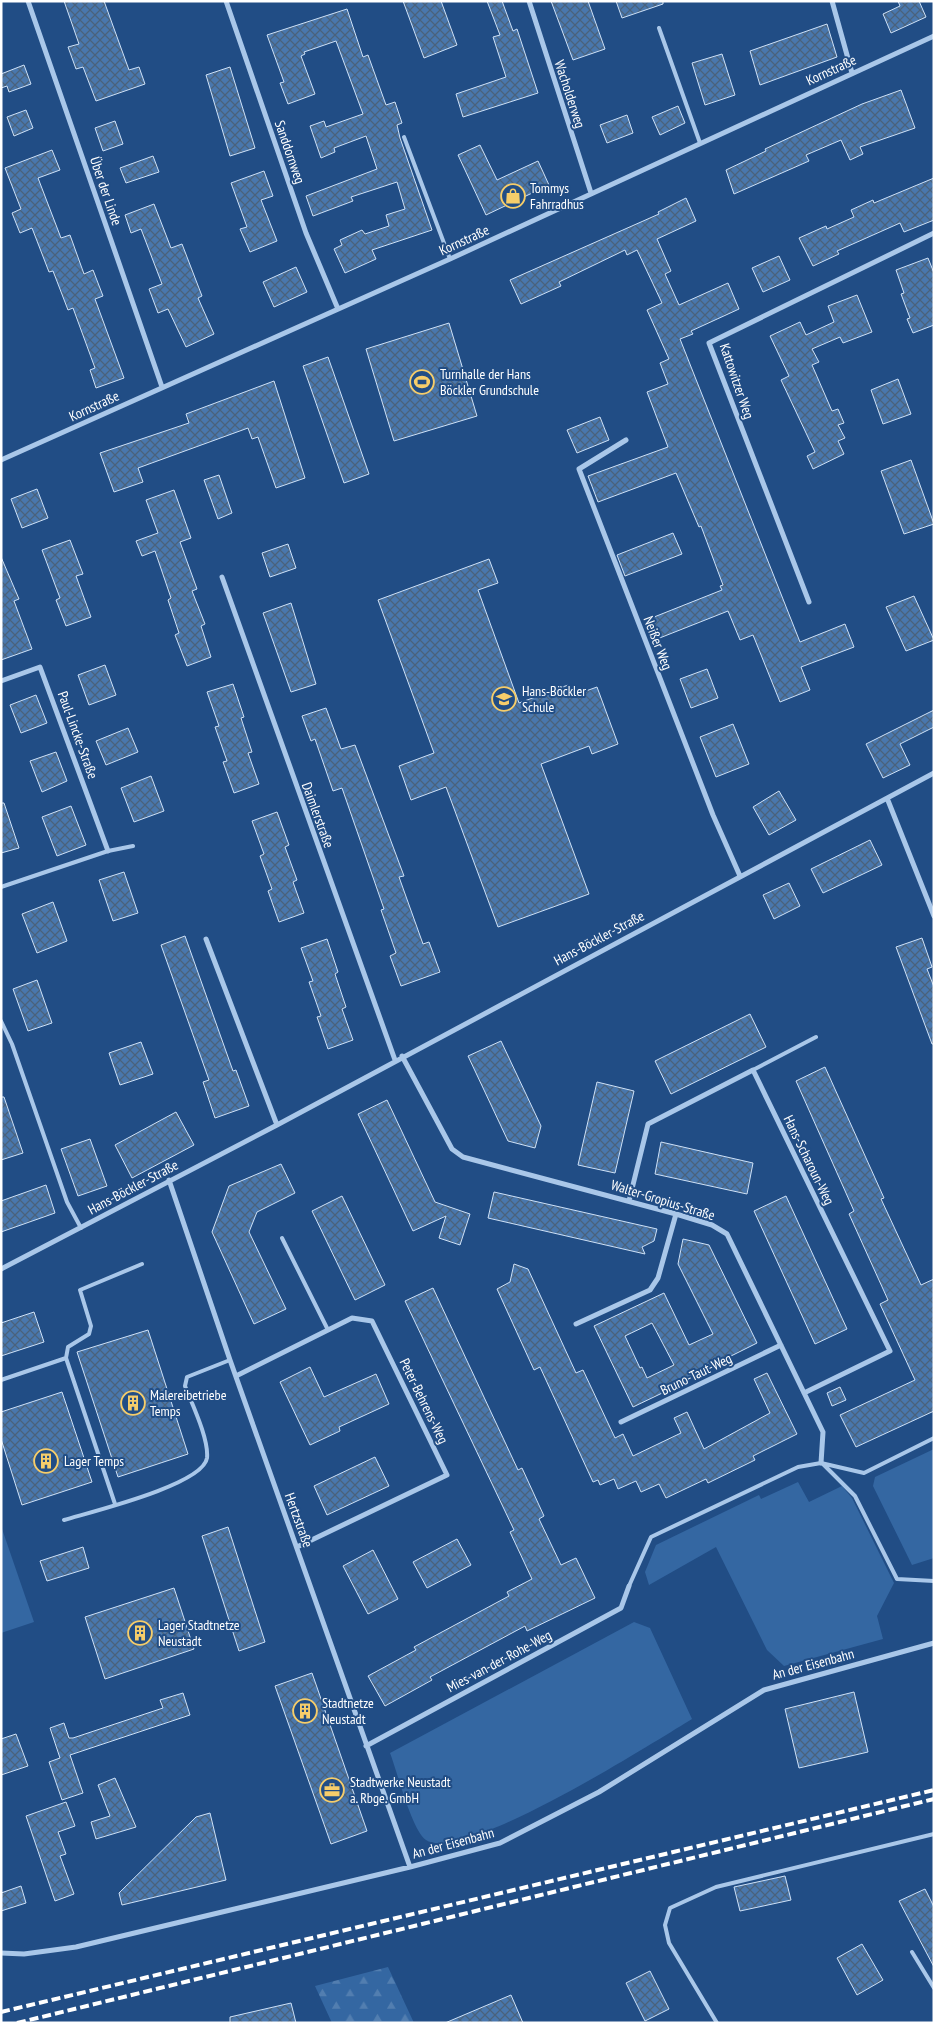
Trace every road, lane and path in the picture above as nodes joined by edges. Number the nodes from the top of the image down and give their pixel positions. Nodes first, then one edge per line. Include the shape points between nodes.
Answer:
1 (28, 1) edge
2 (226, 1) edge
3 (528, 1) edge
4 (832, 1) edge
5 (659, 28) dead end
6 (934, 36) edge
7 (852, 73) junction
8 (404, 137) dead end
9 (700, 143) junction
10 (591, 193) junction
11 (934, 233) edge
12 (450, 259) junction
13 (338, 309) junction
14 (162, 387) junction
15 (626, 440) dead end
16 (1, 460) edge
17 (222, 577) dead end
18 (809, 602) dead end
19 (1, 681) edge
20 (934, 773) edge
21 (887, 798) junction
22 (133, 846) dead end
23 (108, 851) junction
24 (740, 876) junction
25 (1, 887) edge
26 (934, 916) edge
27 (206, 939) dead end
28 (1, 1021) edge
29 (816, 1037) dead end
30 (402, 1056) junction
31 (395, 1060) junction
32 (753, 1070) junction
33 (277, 1125) junction
34 (169, 1180) junction
35 (629, 1201) junction
36 (676, 1214) junction
37 (81, 1228) junction
38 (282, 1238) dead end
39 (142, 1264) dead end
40 (1, 1269) edge
41 (576, 1324) dead end
42 (328, 1330) junction
43 (781, 1345) junction
44 (66, 1358) junction
45 (230, 1360) junction
46 (236, 1376) junction
47 (1, 1380) edge
48 (804, 1393) junction
49 (621, 1422) dead end
50 (934, 1438) edge
51 (821, 1463) junction
52 (115, 1504) junction
53 (64, 1520) dead end
54 (297, 1547) junction
55 (934, 1581) edge
56 (630, 1586) joint
57 (934, 1642) edge
58 (366, 1746) junction
59 (934, 1834) edge
60 (410, 1867) junction
61 (912, 1952) dead end
62 (1, 1953) edge
63 (934, 1988) edge
64 (717, 2023) edge

1 - 14 street, Über der Linde
2 - 13 street, Sanddornweg via 306,233
3 - 10 street, Wacholderweg
4 - 7 street
5 - 9 lane
6 - 7 street, Kornstraße
7 - 9 street, Kornstraße
8 - 12 lane
9 - 10 street, Kornstraße
10 - 12 street, Kornstraße
11 - 18 street, Kattowitzer Weg via 709,343
12 - 13 street, Kornstraße
13 - 14 street, Kornstraße
14 - 16 street, Kornstraße
15 - 24 street, Neißer Weg via 579,468 713,815
17 - 31 street, Daimlerstraße
19 - 23 street, Paul-Lincke-Straße via 40,667
20 - 21 street, Hans-Böckler-Straße
21 - 24 street, Hans-Böckler-Straße
21 - 26 street
22 - 23 lane
23 - 25 lane
24 - 30 street, Hans-Böckler-Straße
27 - 33 street
28 - 37 lane via 67,1202
29 - 32 lane
30 - 31 street, Hans-Böckler-Straße
30 - 35 street, Walter-Gropius-Straße via 452,1149 463,1156
31 - 33 street, Hans-Böckler-Straße
32 - 35 street via 648,1124
32 - 48 street, Hans-Scharoun-Weg via 890,1351
33 - 34 street, Hans-Böckler-Straße
34 - 37 street, Hans-Böckler-Straße
34 - 45 street, Hertzstraße
35 - 36 street, Walter-Gropius-Straße
36 - 41 street via 658,1278 650,1290
36 - 43 street, Walter-Gropius-Straße via 712,1225 727,1234
37 - 40 street, Hans-Böckler-Straße
38 - 42 lane
39 - 44 lane via 80,1290 91,1326 89,1334 68,1346
42 - 46 street, Peter-Behrens-Weg
42 - 54 street, Peter-Behrens-Weg via 352,1318 372,1321 448,1475
43 - 48 street, Walter-Gropius-Straße
43 - 49 street, Bruno-Taut-Weg
44 - 47 lane
44 - 52 lane
45 - 46 street, Hertzstraße
45 - 52 lane via 187,1377 185,1386 207,1447 207,1460 202,1469 169,1487
46 - 54 street, Hertzstraße
48 - 51 street, Walter-Gropius-Straße via 823,1432
50 - 51 lane via 864,1473
51 - 55 lane via 855,1496 897,1579
51 - 56 lane via 798,1467 651,1537
52 - 53 lane
54 - 58 street, Hertzstraße
56 - 58 street, Mies-van-der-Rohe-Weg via 621,1608
57 - 60 street, An der Eisenbahn via 764,1690 599,1792 500,1843
58 - 60 street, Hertzstraße
59 - 64 lane via 716,1887 670,1908 665,1925 669,1943
60 - 62 street, An der Eisenbahn via 76,1948 24,1954
61 - 63 lane

